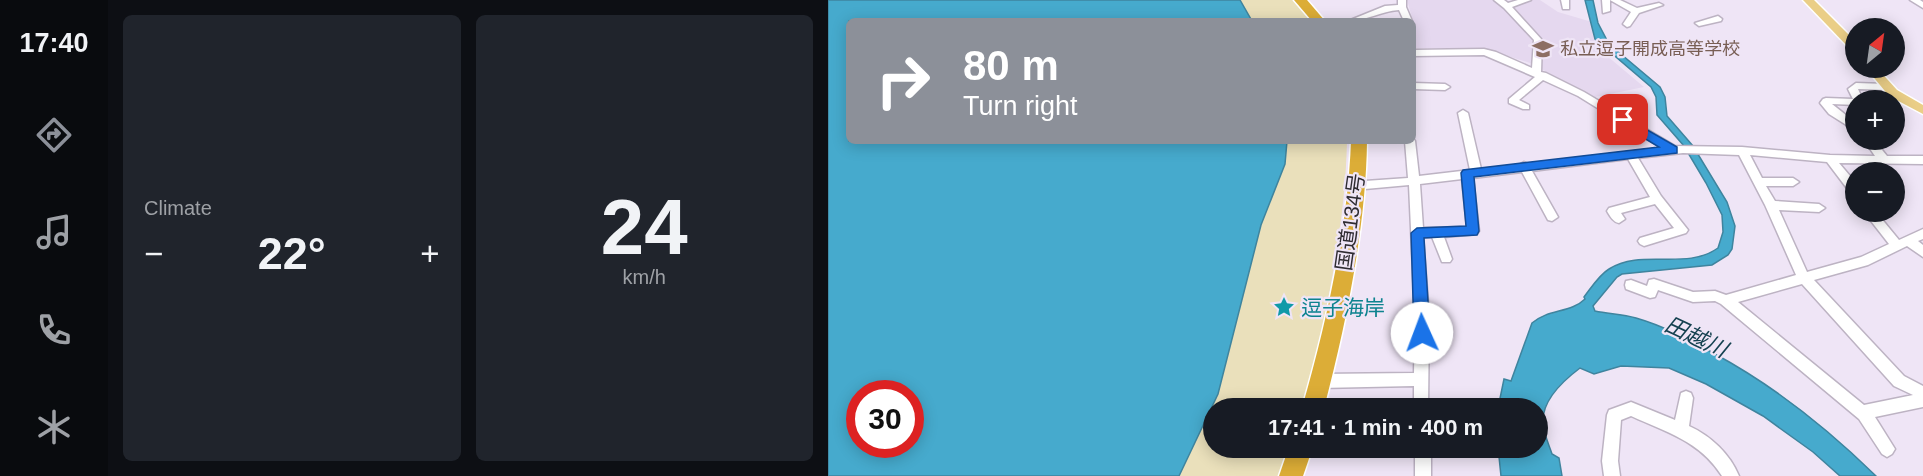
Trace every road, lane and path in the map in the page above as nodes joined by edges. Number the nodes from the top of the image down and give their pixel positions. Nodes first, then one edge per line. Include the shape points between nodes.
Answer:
1 (1300, 0) edge
2 (1498, 0) edge
3 (1527, 0) edge
4 (1606, 0) edge
5 (1614, 0) edge
6 (1808, 0) edge
7 (1914, 0) edge
8 (1380, 2) dead end
9 (1400, 5) edge
10 (1659, 5) dead end
11 (1507, 6) junction
12 (1923, 6) edge
13 (1606, 11) dead end
14 (1636, 11) junction
15 (1316, 18) edge
16 (1361, 18) edge
17 (1718, 19) dead end
18 (1700, 23) dead end
19 (1627, 24) dead end
20 (1845, 38) edge
21 (1416, 53) edge
22 (1540, 74) junction
23 (1879, 78) edge
24 (1416, 86) edge
25 (1445, 87) dead end
26 (1886, 87) junction
27 (1853, 90) edge
28 (1845, 101) edge
29 (1526, 107) dead end
30 (1923, 110) edge
31 (1463, 112) dead end
32 (1845, 120) edge
33 (1359, 144) edge
34 (1410, 144) edge
35 (1678, 149) junction
36 (1876, 150) edge
37 (1742, 151) junction
38 (1630, 154) junction
39 (1830, 159) junction
40 (1884, 160) junction
41 (1923, 160) edge
42 (1524, 166) junction
43 (1472, 173) junction
44 (1845, 178) edge
45 (1414, 181) junction
46 (1759, 183) junction
47 (1793, 183) dead end
48 (1365, 184) dead end
49 (1657, 199) junction
50 (1771, 205) junction
51 (1820, 207) dead end
52 (1552, 217) dead end
53 (1619, 219) dead end
54 (1878, 222) edge
55 (1437, 232) junction
56 (1417, 233) junction
57 (1923, 234) edge
58 (1644, 241) dead end
59 (1909, 241) junction
60 (1896, 245) junction
61 (1923, 252) edge
62 (1446, 258) dead end
63 (1804, 278) junction
64 (1631, 285) dead end
65 (1726, 300) junction
66 (1422, 379) junction
67 (1320, 381) junction
68 (1923, 393) edge
69 (1316, 398) edge
70 (1421, 398) edge
71 (1686, 398) dead end
72 (1923, 400) edge
73 (1864, 413) junction
74 (1681, 430) junction
75 (1887, 449) dead end
76 (1297, 458) edge
77 (1422, 458) edge
78 (1291, 476) edge
79 (1423, 476) edge
80 (1612, 476) edge
81 (1731, 476) edge

1 - 15 highway
2 - 11 street
3 - 11 street
4 - 13 street
5 - 14 street
6 - 20 main road
7 - 12 street
8 - 9 street
9 - 16 street
10 - 14 street
11 - 22 street via 1538,40
14 - 19 street
17 - 18 street
21 - 22 street via 1484,52
22 - 29 street via 1512,101
22 - 35 street
23 - 26 main road
24 - 25 street
26 - 27 street via 1856,86
26 - 30 main road
28 - 32 street via 1825,103
31 - 43 street
33 - 67 highway, 国道134号 via 1354,211
34 - 45 street
35 - 37 street
35 - 38 street
36 - 40 street
37 - 39 street
37 - 46 street
38 - 42 street
38 - 49 street
39 - 40 street
39 - 44 street
40 - 41 street
42 - 43 street
42 - 52 street
43 - 45 street
43 - 55 street via 1473,231
45 - 48 street
45 - 56 street
46 - 47 street
46 - 50 street
49 - 53 street via 1613,211
49 - 58 street via 1682,230
50 - 51 street
50 - 63 street
54 - 60 street
55 - 56 street
55 - 62 street
56 - 66 street
57 - 59 street
59 - 60 street
59 - 61 street
60 - 63 street via 1864,261
63 - 65 street
63 - 68 street via 1899,381
64 - 65 street via 1650,293 1654,284 1693,297
65 - 73 street
66 - 67 street
66 - 70 street
67 - 69 highway, 国道134号
71 - 74 street
72 - 73 street
73 - 75 street
74 - 80 street via 1637,409 1614,415
74 - 81 street via 1709,446
76 - 78 highway
77 - 79 street

